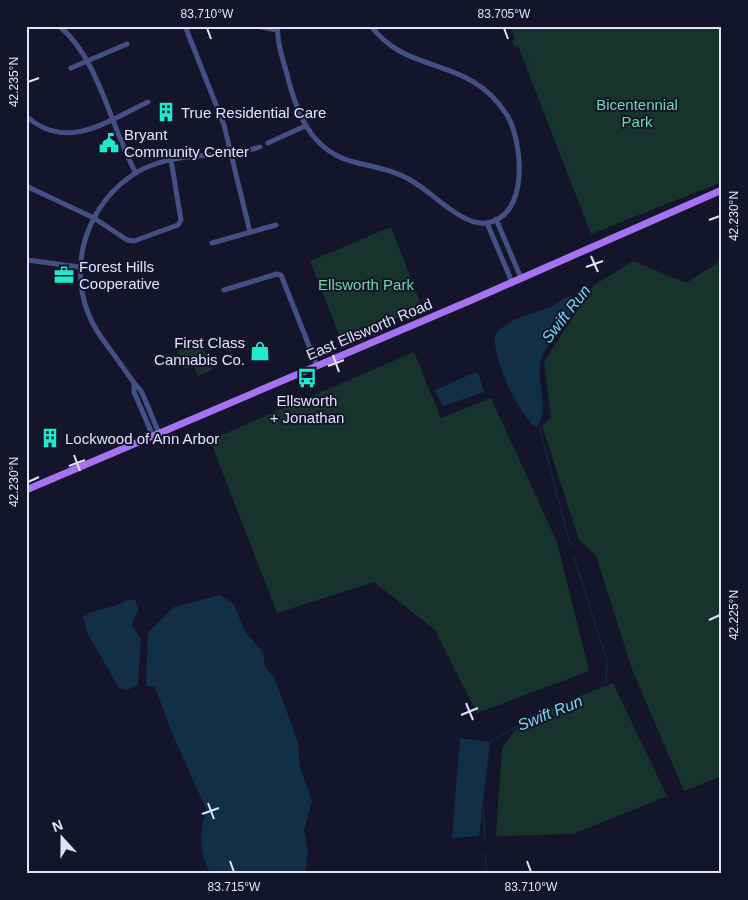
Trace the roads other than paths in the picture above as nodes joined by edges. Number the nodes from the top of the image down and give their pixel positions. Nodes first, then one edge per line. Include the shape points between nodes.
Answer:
1 (59, 26) edge
2 (185, 26) edge
3 (257, 26) edge
4 (371, 26) edge
5 (277, 28) edge
6 (127, 44) dead end
7 (87, 60) junction
8 (71, 68) dead end
9 (148, 102) dead end
10 (26, 116) edge
11 (112, 121) junction
12 (305, 126) junction
13 (268, 144) dead end
14 (260, 147) dead end
15 (229, 153) junction
16 (171, 160) junction
17 (136, 173) junction
18 (26, 186) edge
19 (722, 190) edge
20 (94, 218) junction
21 (496, 219) junction
22 (486, 223) junction
23 (276, 225) dead end
24 (250, 232) junction
25 (212, 244) dead end
26 (27, 260) edge
27 (80, 268) junction
28 (521, 278) junction
29 (512, 282) junction
30 (224, 290) dead end
31 (317, 366) junction
32 (156, 435) junction
33 (26, 490) edge

1 - 7 street via 78,45
2 - 15 street via 220,112
3 - 5 street
4 - 21 street via 389,46 402,54 470,78 486,90 506,114 518,140 519,174 513,201
5 - 12 street via 294,99
6 - 7 street
7 - 8 street
7 - 11 street
9 - 11 street
10 - 11 street via 42,127 61,132 83,132
11 - 17 street
12 - 13 street
12 - 22 street via 317,142 338,156 398,174 421,186 464,217
14 - 15 street
15 - 16 street
15 - 24 street
16 - 17 street
16 - 20 street via 182,216 180,223 132,242
17 - 20 street via 112,192
18 - 20 street
19 - 28 main road, East Ellsworth Road
20 - 27 street via 83,244
21 - 22 street
21 - 28 street
22 - 29 street
23 - 24 street
24 - 25 street
26 - 27 street
27 - 32 street via 83,297 92,322 140,389
28 - 29 main road, East Ellsworth Road
29 - 31 main road, East Ellsworth Road
30 - 31 street via 281,275
31 - 32 main road, East Ellsworth Road
32 - 33 main road, East Ellsworth Road

